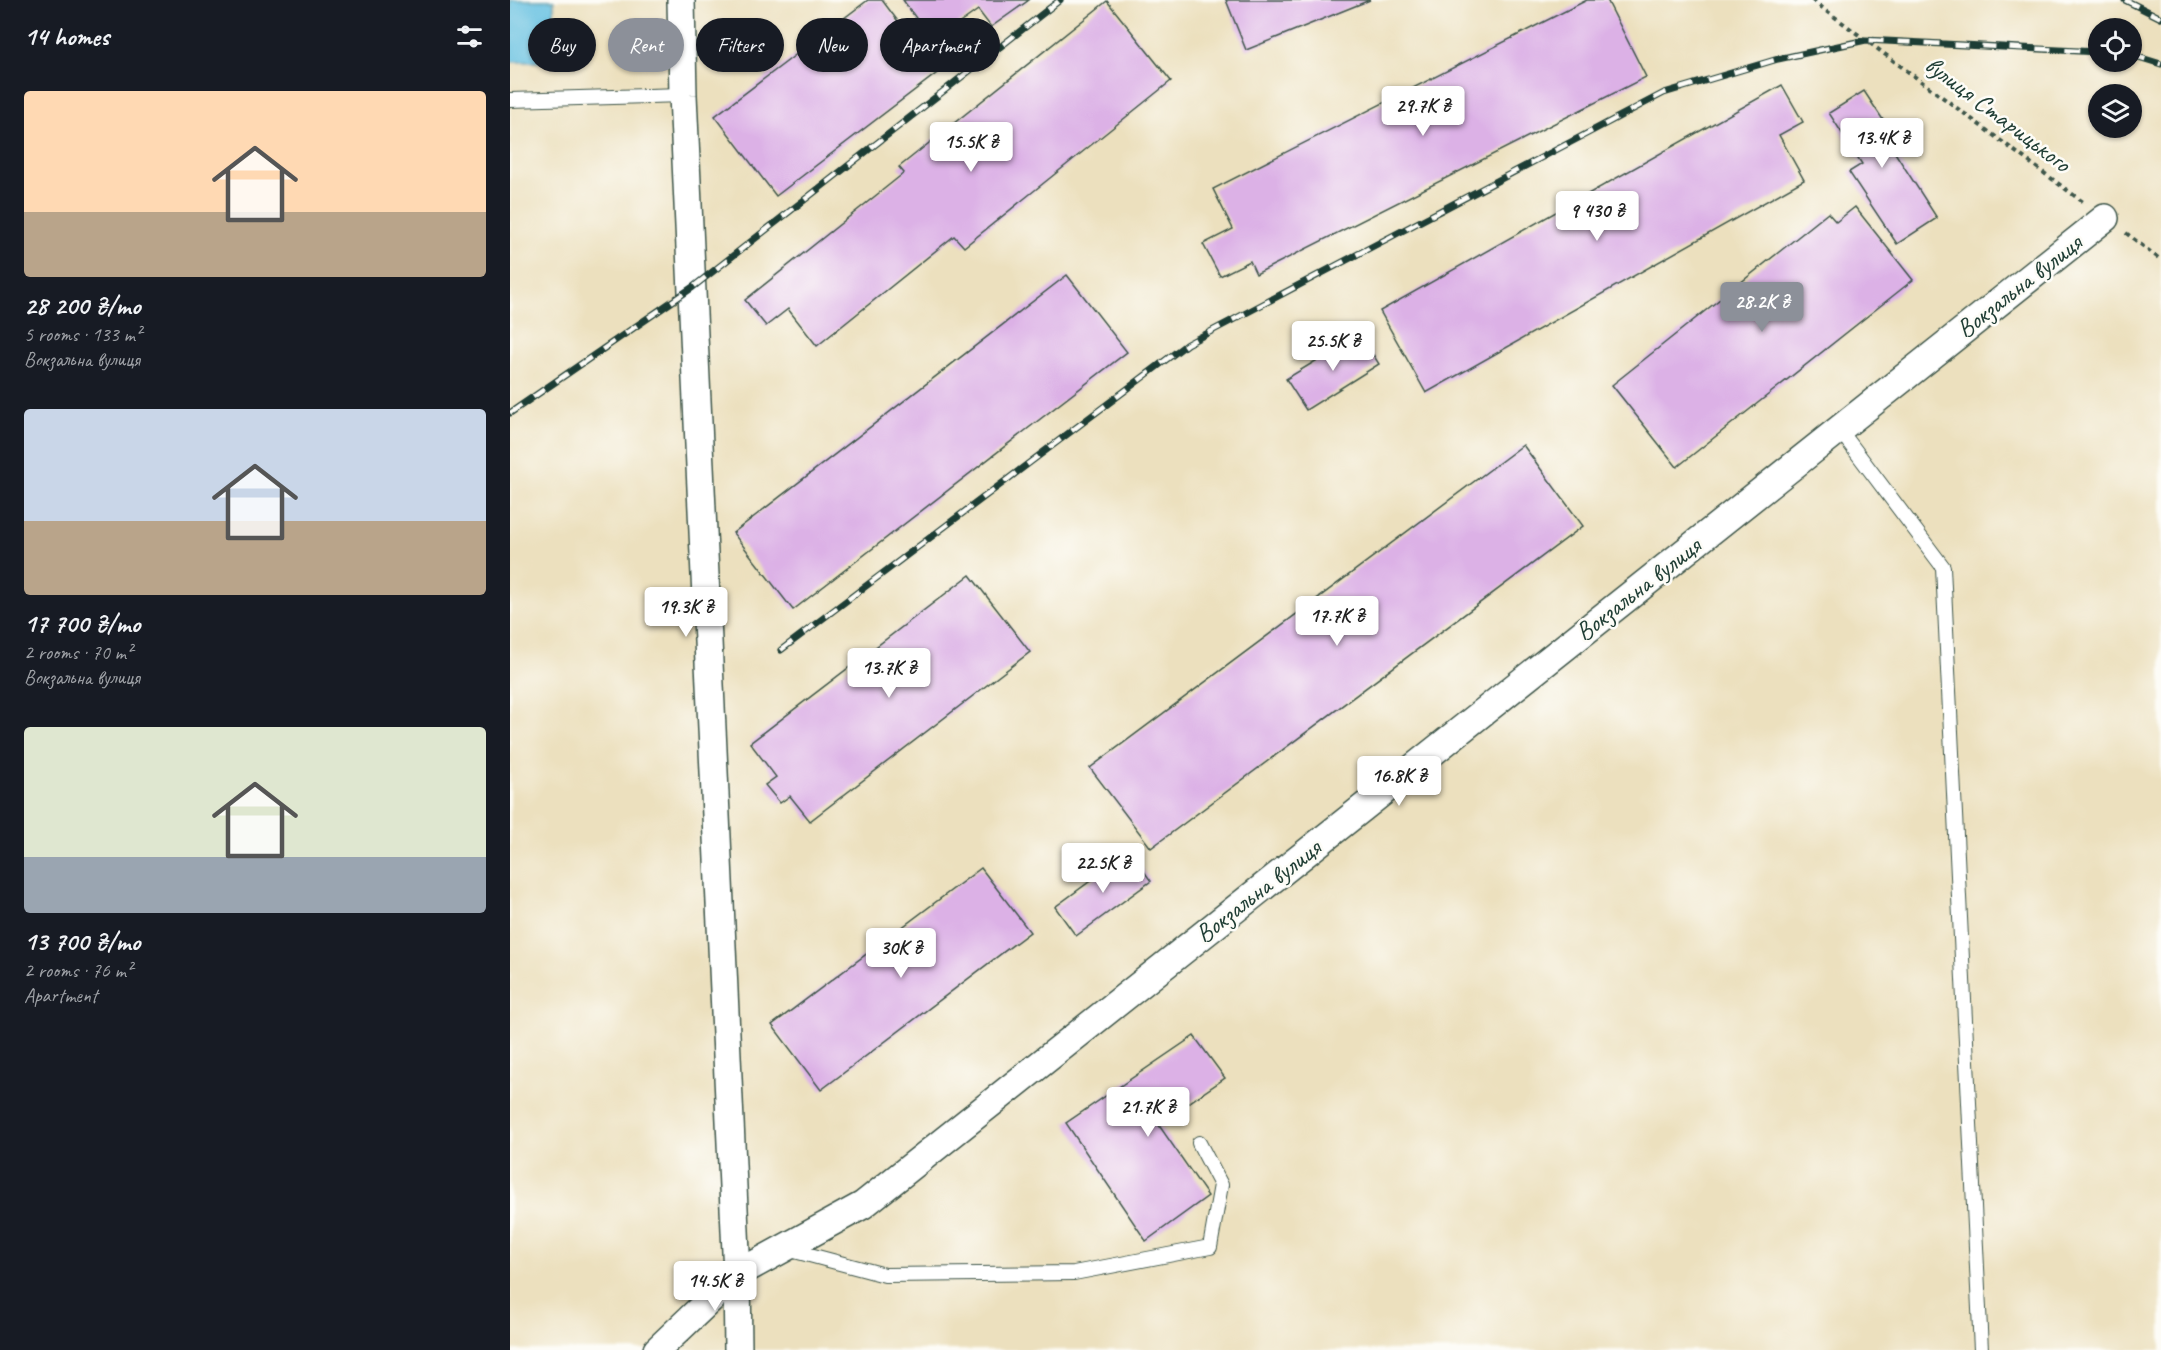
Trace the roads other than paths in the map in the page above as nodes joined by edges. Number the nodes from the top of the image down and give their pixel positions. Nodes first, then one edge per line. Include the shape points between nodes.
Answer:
1 (681, 0) edge
2 (682, 95) junction
3 (510, 100) edge
4 (2105, 218) road end
5 (1839, 429) junction
6 (1199, 1143) dead end
7 (785, 1248) junction
8 (737, 1274) junction
9 (657, 1350) edge
10 (738, 1350) edge
11 (1981, 1350) edge

1 - 2 street
2 - 3 lane
2 - 8 street
4 - 5 street, Вокзальна вулиця
5 - 7 street, Вокзальна вулиця via 863,1205
5 - 11 lane via 1943,567
6 - 7 lane via 1221,1185 1210,1247 1074,1273 885,1275
7 - 8 street, Вокзальна вулиця
8 - 9 street, Вокзальна вулиця
8 - 10 street

